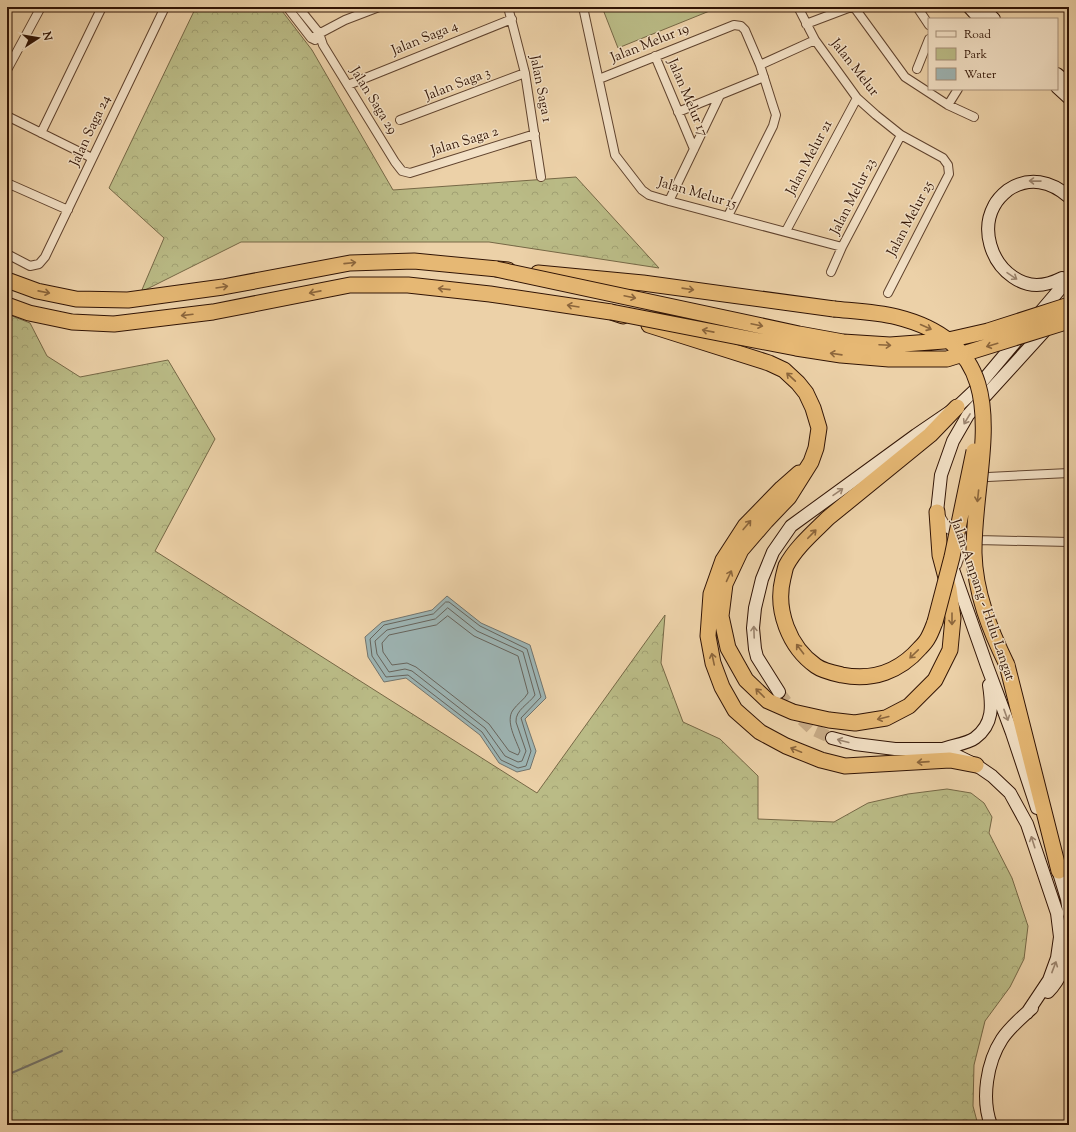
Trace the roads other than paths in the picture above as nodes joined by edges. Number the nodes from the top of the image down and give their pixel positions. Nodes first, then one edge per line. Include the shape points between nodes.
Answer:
1 (41, 7) edge
2 (102, 7) edge
3 (165, 7) edge
4 (287, 7) edge
5 (298, 7) edge
6 (378, 7) edge
7 (508, 7) edge
8 (583, 7) edge
9 (798, 7) edge
10 (850, 7) edge
11 (854, 7) edge
12 (917, 7) edge
13 (969, 7) edge
14 (982, 7) edge
15 (512, 18) junction
16 (979, 18) edge
17 (993, 18) edge
18 (806, 24) junction
19 (928, 24) edge
20 (319, 33) junction
21 (311, 38) junction
22 (816, 40) junction
23 (928, 41) edge
24 (323, 45) junction
25 (656, 56) junction
26 (760, 65) junction
27 (917, 68) dead end
28 (7, 70) edge
29 (525, 73) junction
30 (1058, 75) edge
31 (764, 76) junction
32 (599, 79) junction
33 (1069, 84) edge
34 (348, 85) junction
35 (1058, 88) edge
36 (957, 90) edge
37 (720, 95) junction
38 (857, 98) junction
39 (1069, 98) edge
40 (948, 104) junction
41 (678, 112) junction
42 (7, 116) edge
43 (974, 117) dead end
44 (400, 120) dead end
45 (41, 133) junction
46 (535, 134) junction
47 (901, 135) junction
48 (694, 149) junction
49 (92, 158) junction
50 (943, 158) joint
51 (402, 171) joint
52 (541, 177) dead end
53 (7, 183) edge
54 (1069, 198) edge
55 (669, 201) junction
56 (68, 210) junction
57 (728, 216) junction
58 (786, 231) junction
59 (842, 247) junction
60 (7, 254) edge
61 (496, 269) junction
62 (831, 272) dead end
63 (1065, 277) edge
64 (7, 280) edge
65 (888, 293) dead end
66 (7, 305) edge
67 (1069, 306) edge
68 (611, 312) junction
69 (1069, 321) edge
70 (958, 407) junction
71 (982, 429) junction
72 (811, 462) junction
73 (1069, 473) edge
74 (988, 477) dead end
75 (937, 512) junction
76 (978, 540) junction
77 (1069, 542) edge
78 (954, 573) junction
79 (987, 666) junction
80 (779, 692) tunnel mouth
81 (832, 738) tunnel mouth
82 (943, 749) junction
83 (976, 765) junction
84 (1059, 871) junction
85 (1069, 913) edge
86 (1069, 945) edge
87 (1027, 1013) junction
88 (991, 1125) edge

1 - 28 street
2 - 45 street
3 - 49 street, Jalan Saga 24
4 - 21 street, Jalan Saga 29
5 - 20 street, Jalan Saga 29
6 - 20 street
7 - 15 street, Jalan Saga 1
8 - 32 street, Jalan Melur 15
9 - 18 street, Jalan Melur
10 - 18 street
11 - 40 street via 905,77
12 - 19 street
13 - 16 street
14 - 17 street
15 - 29 street, Jalan Saga 1
15 - 34 street, Jalan Saga 4
18 - 22 street, Jalan Melur
20 - 21 street
20 - 24 street, Jalan Saga 29
21 - 24 street, Jalan Saga 29
22 - 26 street
22 - 38 street, Jalan Melur
23 - 27 street
24 - 34 street, Jalan Saga 29
25 - 26 street, Jalan Melur 19 via 734,25 745,30
25 - 32 street, Jalan Melur 19
25 - 41 street, Jalan Melur 17
26 - 31 street, Jalan Melur 19
29 - 44 street, Jalan Saga 3
29 - 46 street, Jalan Saga 1
30 - 33 street
31 - 37 street
31 - 57 street, Jalan Melur 19 via 776,115 773,126
32 - 55 street, Jalan Melur 15 via 615,155 642,190
34 - 51 street, Jalan Saga 29
35 - 39 street
36 - 40 street
37 - 41 street
37 - 48 street
38 - 47 street, Jalan Melur
38 - 58 street, Jalan Melur 21
40 - 43 street
41 - 48 street, Jalan Melur 17
42 - 45 street
45 - 49 street
46 - 51 street, Jalan Saga 2 via 410,173
46 - 52 street, Jalan Saga 1
47 - 50 street, Jalan Melur
47 - 59 street, Jalan Melur 23
48 - 55 street
49 - 56 street, Jalan Saga 24
50 - 65 street, Jalan Melur 25 via 948,165 949,174
53 - 56 street
54 -> 63 street via 1054,186 1041,181 1015,185 1002,194 993,206 988,225 989,243 995,259 1006,272 1020,282 1040,285
55 - 57 street, Jalan Melur 15
56 - 60 street, Jalan Saga 24 via 39,264 30,266
57 - 58 street, Jalan Melur 15
58 - 59 street, Jalan Melur 15
59 - 62 street, Jalan Melur 23
64 -> 61 highway via 37,291 76,299 128,300 223,287 350,263 414,261
61 -> 67 highway, bridge via 799,334 843,342 890,346 944,341 988,331
61 -> 71 highway, bridge via 650,284 895,316 918,323 934,330 953,344 967,361 977,379 981,394
63 - 70 street via 1066,282
68 -> 66 highway via 408,285 350,285 213,312 114,324 72,322 28,313
67 -> 75 street, Jalan Ampang - Hulu Langat via 968,415 953,441 941,475
69 -> 68 highway, bridge via 947,359 889,358 841,355 796,348
72 -> 68 highway, bridge via 819,428 806,393 784,370
71 -> 70 highway, bridge via 975,448 952,557 928,639 898,668 879,674 851,677 831,673 816,666 800,651 786,626 781,609 781,588 786,566 798,549 834,513 930,435
80 -> 70 street via 757,657 753,628 762,579 773,552 791,526
71 -> 84 highway, bridge via 984,445 975,524 976,578 991,629 1007,665
75 -> 72 highway via 940,554 953,618 950,650 935,680 909,706 886,718 855,723 793,712 768,702 746,680 728,648 721,616 726,584 742,550 790,497
83 -> 72 highway via 950,760 845,766 827,762 786,746 760,732 735,710 722,687 713,663 708,636 711,594 723,560 745,526
73 - 74 street
75 - 76 street via 948,529 962,537
75 - 78 street, Jalan Ampang - Hulu Langat
76 - 77 street
76 - 78 street via 966,547
78 - 79 street, Jalan Ampang - Hulu Langat
79 - 82 street via 992,707 987,727 975,739
79 -> 84 street, Jalan Ampang - Hulu Langat
82 -> 81 street via 895,749
82 - 83 street
87 -> 83 street via 1049,980 1057,958 1060,937 1057,913 1027,824 1010,793
84 - 85 street, Jalan Ampang - Hulu Langat
86 - 87 street via 1061,976
87 - 88 street via 1012,1026 994,1054 987,1092 987,1109

